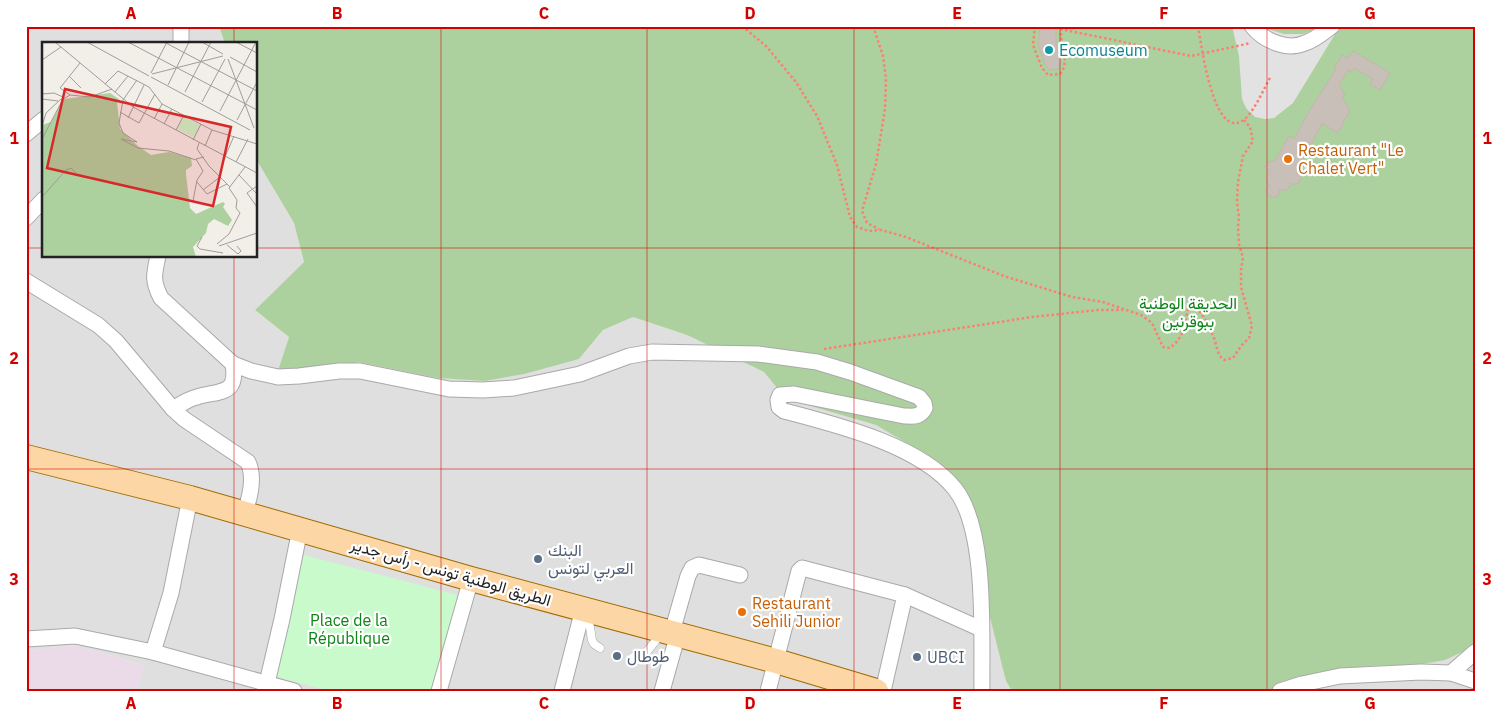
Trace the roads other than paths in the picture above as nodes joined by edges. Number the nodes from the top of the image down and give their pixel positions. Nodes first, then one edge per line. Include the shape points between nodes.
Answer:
1 (181, 26) edge
2 (1252, 26) edge
3 (1332, 26) edge
4 (182, 42) edge
5 (42, 120) edge
6 (26, 134) edge
7 (42, 201) edge
8 (26, 218) edge
9 (158, 258) edge
10 (26, 281) edge
11 (233, 364) junction
12 (173, 409) junction
13 (26, 457) edge
14 (190, 498) junction
15 (244, 514) junction
16 (300, 529) junction
17 (740, 576) dead end
18 (470, 579) junction
19 (905, 594) junction
20 (586, 610) junction
21 (981, 629) junction
22 (672, 632) junction
23 (26, 639) edge
24 (600, 648) dead end
25 (153, 652) junction
26 (1475, 652) edge
27 (634, 657) dead end
28 (776, 660) junction
29 (1475, 665) edge
30 (1451, 673) junction
31 (1475, 682) edge
32 (267, 684) junction
33 (294, 691) edge
34 (438, 691) edge
35 (562, 691) edge
36 (662, 691) edge
37 (768, 691) edge
38 (876, 691) edge
39 (883, 691) edge
40 (982, 691) edge
41 (1280, 691) edge

1 - 4 street
2 - 3 street via 1275,43 1291,46 1306,43
5 - 6 street
7 - 8 street
9 - 11 street via 154,284 161,298
10 - 12 street via 98,325
11 - 12 street via 235,375 232,386 226,391 187,400
11 - 21 street via 278,377 360,371 449,389 483,390 514,388 580,374 629,356 652,352 780,356 818,362 850,372 919,398 925,408 922,414 904,416 794,394 780,395 779,407 871,437 914,456 956,490 972,528 979,562
12 - 15 street via 248,462 251,474 249,501
13 - 14 main road, الطريق الوطنية تونس - رأس جدير
14 - 15 main road, الطريق الوطنية تونس - رأس جدير
14 - 25 street via 171,593
15 - 16 main road, الطريق الوطنية تونس - رأس جدير
16 - 18 main road, الطريق الوطنية تونس - رأس جدير
16 - 32 street
17 - 22 street via 700,565 692,568
18 - 20 main road, الطريق الوطنية تونس - رأس جدير
18 - 34 street
19 - 21 street
19 - 28 street via 802,568
19 - 39 street
20 - 22 main road, الطريق الوطنية تونس - رأس جدير
20 - 24 lane via 592,640
20 - 35 street
21 - 40 street
22 - 27 lane via 645,654
22 - 28 main road, الطريق الوطنية تونس - رأس جدير
22 - 36 street
23 - 25 street via 75,636
25 - 32 street
26 - 30 street
28 - 37 street
28 - 38 main road, الطريق الوطنية تونس - رأس جدير
29 - 30 street
30 - 31 street
30 - 41 street via 1340,676
32 - 33 street

